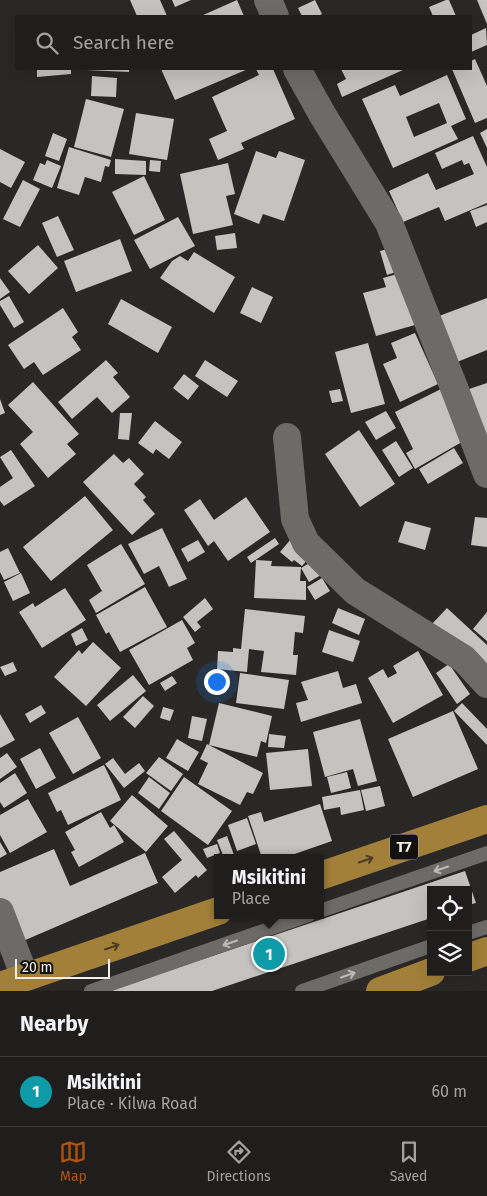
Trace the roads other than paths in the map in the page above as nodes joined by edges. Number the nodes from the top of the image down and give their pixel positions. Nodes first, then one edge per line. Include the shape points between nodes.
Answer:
1 (268, 0) edge
2 (275, 15) edge
3 (298, 70) edge
4 (287, 437) dead end
5 (487, 474) edge
6 (487, 684) edge
7 (487, 819) edge
8 (487, 853) edge
9 (324, 875) edge
10 (324, 910) edge
11 (0, 912) edge
12 (214, 912) edge
13 (298, 919) edge
14 (487, 927) edge
15 (472, 932) edge
16 (427, 947) edge
17 (487, 951) edge
18 (472, 957) edge
19 (427, 973) edge
20 (25, 977) junction
21 (0, 986) edge
22 (91, 991) edge
23 (302, 991) edge
24 (380, 991) edge

1 - 2 street
3 - 5 street via 389,224
4 - 6 street via 294,520 306,543 355,591 464,659
9 -> 7 highway, T7
8 -> 10 lane
11 - 20 street
20 -> 12 highway
13 -> 22 lane
14 - 15 lane
23 -> 16 lane
17 - 18 highway
19 - 24 highway
20 - 21 highway

